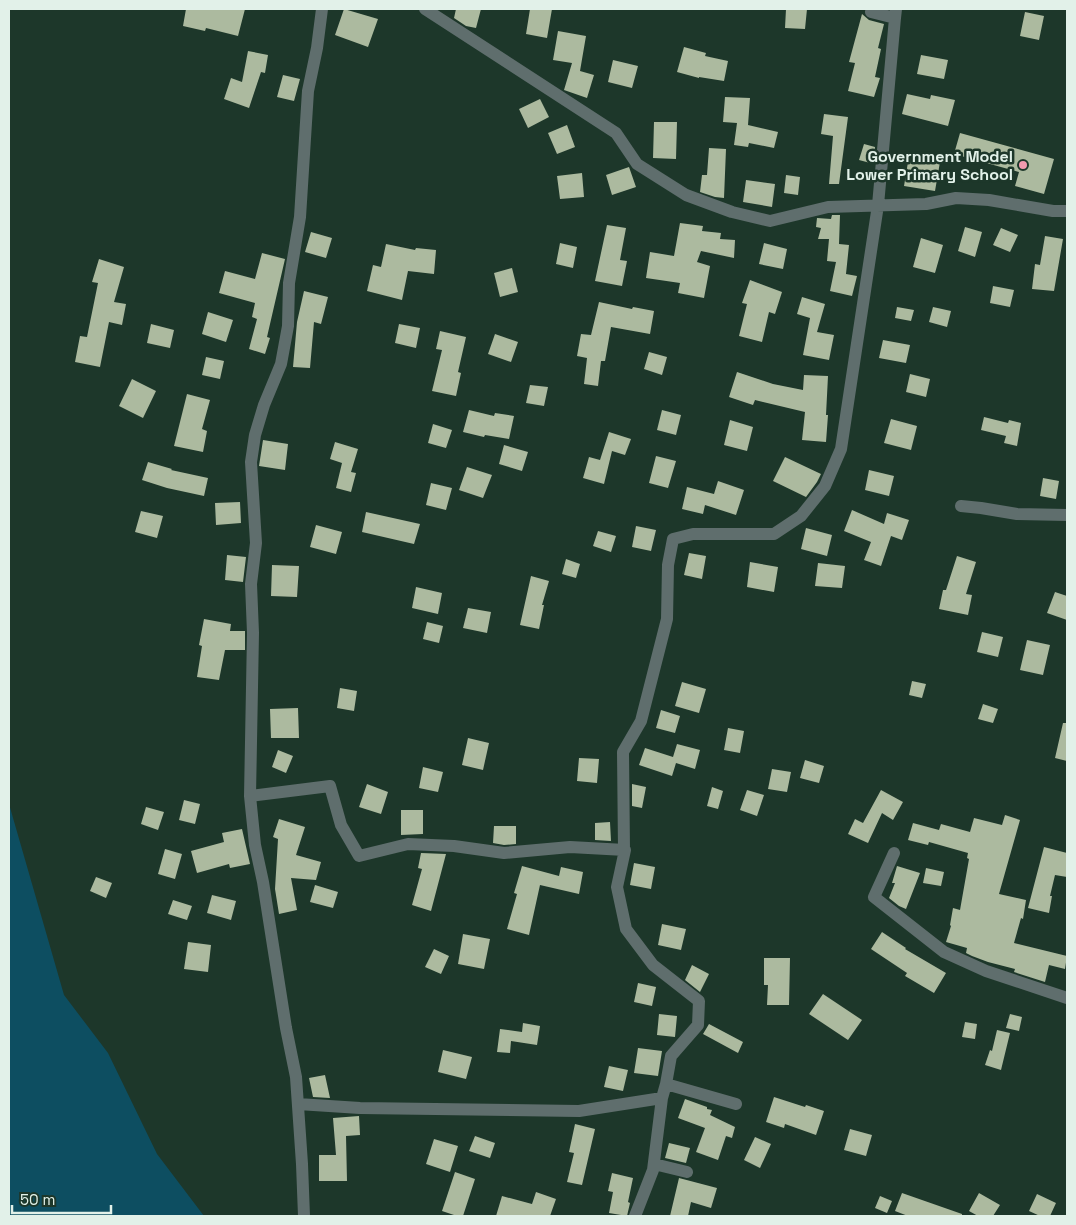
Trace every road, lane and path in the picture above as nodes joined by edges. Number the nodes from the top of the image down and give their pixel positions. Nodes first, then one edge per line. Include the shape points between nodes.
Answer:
1 (322, 9) edge
2 (425, 9) edge
3 (871, 12) dead end
4 (895, 13) edge
5 (878, 205) junction
6 (1067, 211) edge
7 (961, 506) dead end
8 (1067, 515) edge
9 (250, 796) junction
10 (624, 850) junction
11 (894, 853) dead end
12 (1067, 998) edge
13 (666, 1084) junction
14 (662, 1098) junction
15 (298, 1104) junction
16 (736, 1104) dead end
17 (654, 1164) junction
18 (687, 1172) dead end
19 (304, 1216) edge
20 (636, 1216) edge

1 - 9 street via 308,91 300,217 289,283 288,326 281,364 255,435 251,462 256,543 252,584
2 - 5 street via 616,133 637,164 702,202 770,221 828,207
3 - 4 street
4 - 5 street
5 - 6 street via 926,204 956,198
5 - 10 street via 841,450 826,486 801,516 774,534 693,534 672,540 667,618 641,721 623,752
7 - 8 street via 1017,514
9 - 10 street via 330,786 341,825 359,856 408,844 504,853 570,847
9 - 15 street via 255,845
10 - 13 street via 617,887 626,930 653,966 699,1001 698,1025 671,1056
11 - 12 street via 874,897 944,952 986,971
13 - 14 street
13 - 16 street
14 - 15 street via 579,1111
14 - 17 street
15 - 19 street
17 - 18 street
17 - 20 street

